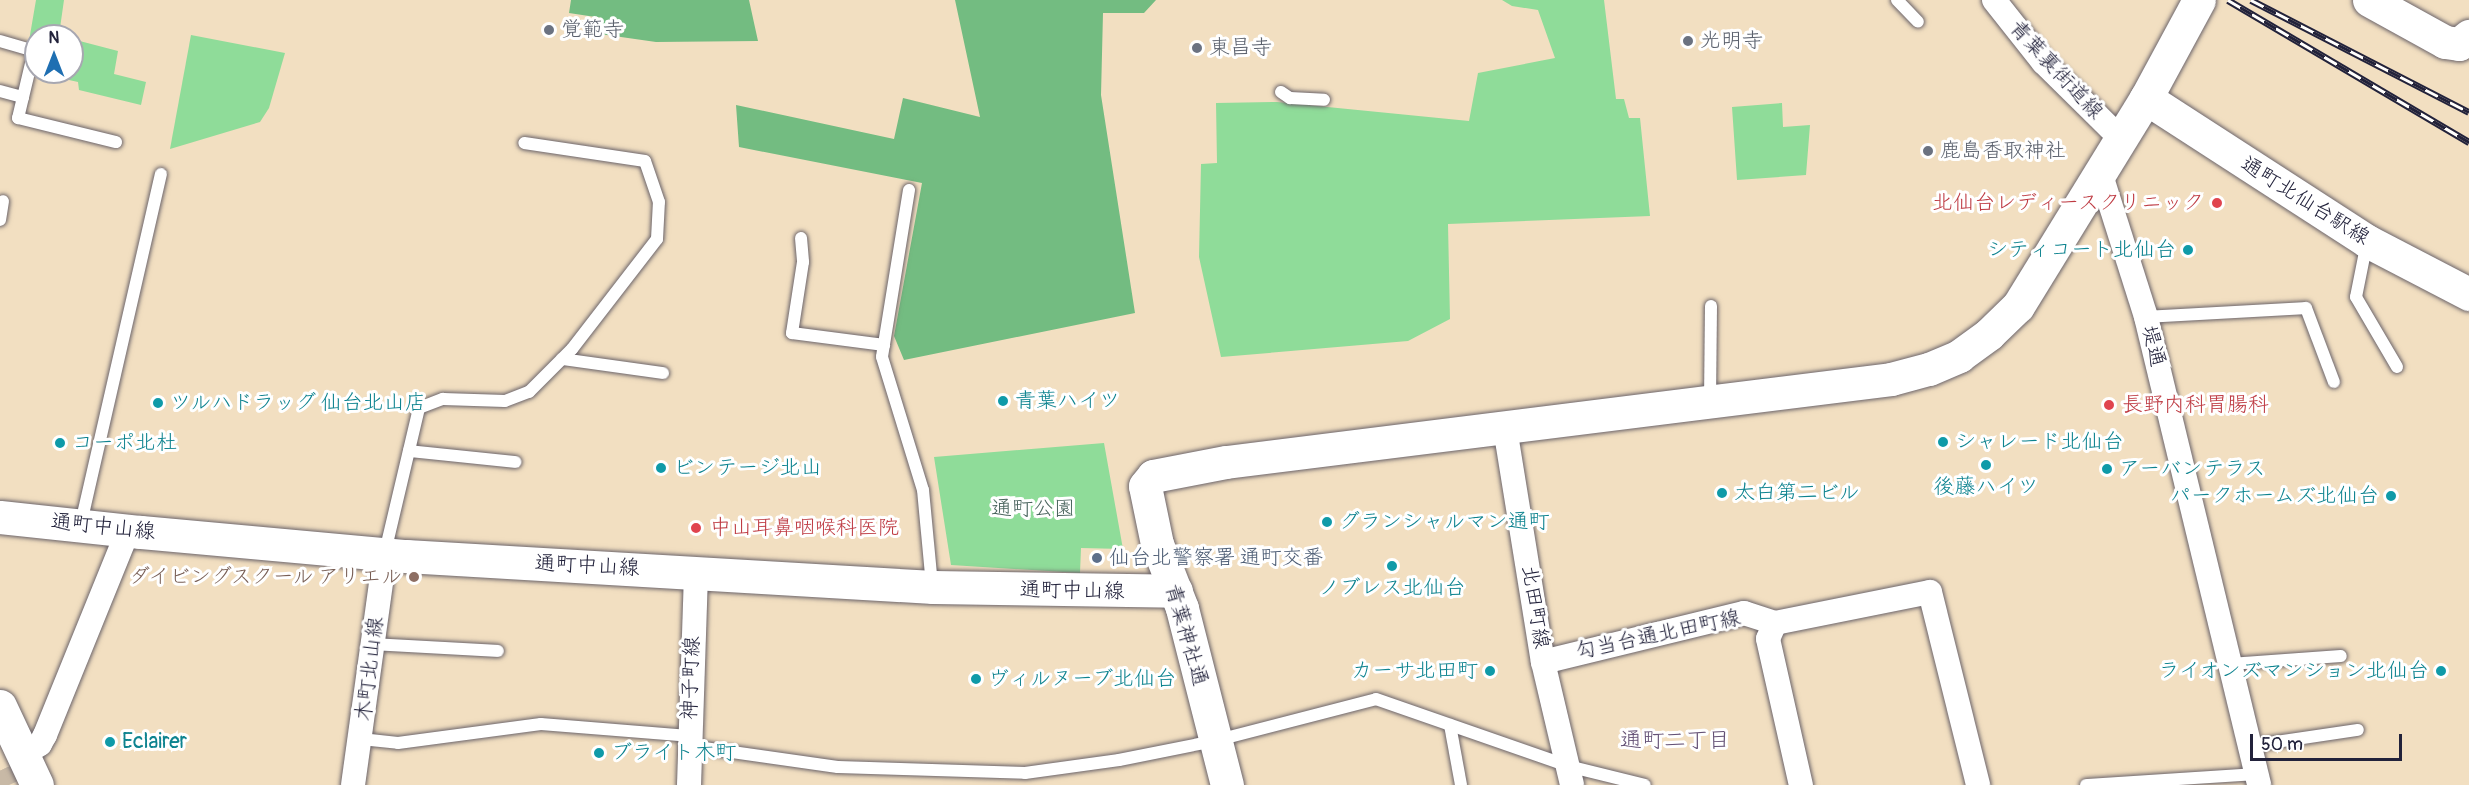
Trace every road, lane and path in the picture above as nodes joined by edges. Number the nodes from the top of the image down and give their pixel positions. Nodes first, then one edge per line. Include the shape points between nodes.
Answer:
1 (1897, 0) edge
2 (1994, 0) edge
3 (2199, 0) edge
4 (2412, 0) edge
5 (2373, 2) edge
6 (1918, 22) dead end
7 (2469, 36) edge
8 (0, 40) edge
9 (0, 91) edge
10 (1281, 92) dead end
11 (23, 97) junction
12 (2146, 98) junction
13 (1324, 100) dead end
14 (2120, 138) junction
15 (116, 142) dead end
16 (524, 142) dead end
17 (161, 174) dead end
18 (2100, 175) junction
19 (909, 190) dead end
20 (3, 201) dead end
21 (0, 220) edge
22 (801, 238) dead end
23 (2367, 241) junction
24 (2469, 294) edge
25 (1711, 306) dead end
26 (2146, 317) junction
27 (884, 345) junction
28 (562, 359) junction
29 (2397, 367) dead end
30 (663, 373) dead end
31 (2334, 382) dead end
32 (1710, 402) junction
33 (1505, 428) junction
34 (409, 451) junction
35 (516, 462) dead end
36 (0, 516) edge
37 (81, 525) junction
38 (128, 531) junction
39 (385, 553) junction
40 (696, 572) junction
41 (933, 587) junction
42 (1176, 591) junction
43 (1775, 623) junction
44 (373, 644) junction
45 (498, 651) dead end
46 (2341, 656) dead end
47 (1543, 662) junction
48 (2230, 664) junction
49 (0, 706) edge
50 (1450, 725) junction
51 (2358, 730) dead end
52 (361, 739) junction
53 (689, 741) junction
54 (1214, 741) junction
55 (2249, 746) junction
56 (22, 755) junction
57 (1570, 775) edge
58 (2257, 780) edge
59 (2086, 784) edge
60 (37, 785) edge
61 (353, 785) edge
62 (689, 785) edge
63 (1227, 785) edge
64 (1461, 785) edge
65 (1646, 785) edge
66 (1801, 785) edge
67 (1978, 785) edge

1 - 6 lane
2 - 14 street, 青葉裏街道線 via 2044,63
3 - 12 street
4 - 5 street via 2397,4
5 - 7 street via 2445,42 2459,44
8 - 11 lane via 34,51
9 - 11 lane
10 - 13 lane via 1290,98
11 - 15 lane via 18,118
12 - 14 street
12 - 23 street, 通町北仙台駅線
14 - 18 street
16 - 28 lane via 645,161 659,202 657,239
17 - 37 lane
18 - 26 street, 堤通
18 - 32 street via 2018,306 1959,356 1891,379
19 - 27 lane
20 - 21 lane
22 - 27 lane via 802,262 792,333
23 - 24 street, 通町北仙台駅線
23 - 29 lane via 2356,297
25 - 32 lane
26 - 31 lane via 2306,308
26 - 48 street, 堤通
27 - 41 lane via 882,357 923,490
28 - 30 lane
28 - 34 lane via 529,392 505,400 443,399 418,408
32 - 33 street
33 - 42 street, 青葉神社通 via 1216,464 1153,476 1145,486 1157,544
33 - 47 street, 北田町線
34 - 35 lane
34 - 39 lane
36 - 37 street, 通町中山線
37 - 38 street, 通町中山線
38 - 39 street, 通町中山線
38 - 56 street via 45,735 40,744
39 - 40 street, 通町中山線
39 - 44 street, 木町北山線
40 - 41 street, 通町中山線
40 - 53 street, 神子町線
41 - 42 street, 通町中山線
42 - 54 street, 青葉神社通
43 - 47 street, 勾当台通北田町線 via 1744,613
43 - 66 street via 1768,639
43 - 67 street, 勾当台通北田町線 via 1930,592
44 - 45 lane
44 - 52 street, 木町北山線
46 - 48 lane
47 - 57 street, 北田町線
48 - 55 street, 堤通
49 - 56 street
50 - 54 lane via 1376,699
50 - 57 lane
50 - 64 lane
51 - 55 lane
52 - 53 lane via 398,742 541,724
52 - 61 street, 木町北山線
53 - 54 lane via 838,767 1025,773
53 - 62 street, 神子町線
54 - 63 street, 青葉神社通
55 - 58 street, 堤通
56 - 60 street
57 - 65 lane
58 - 59 lane

